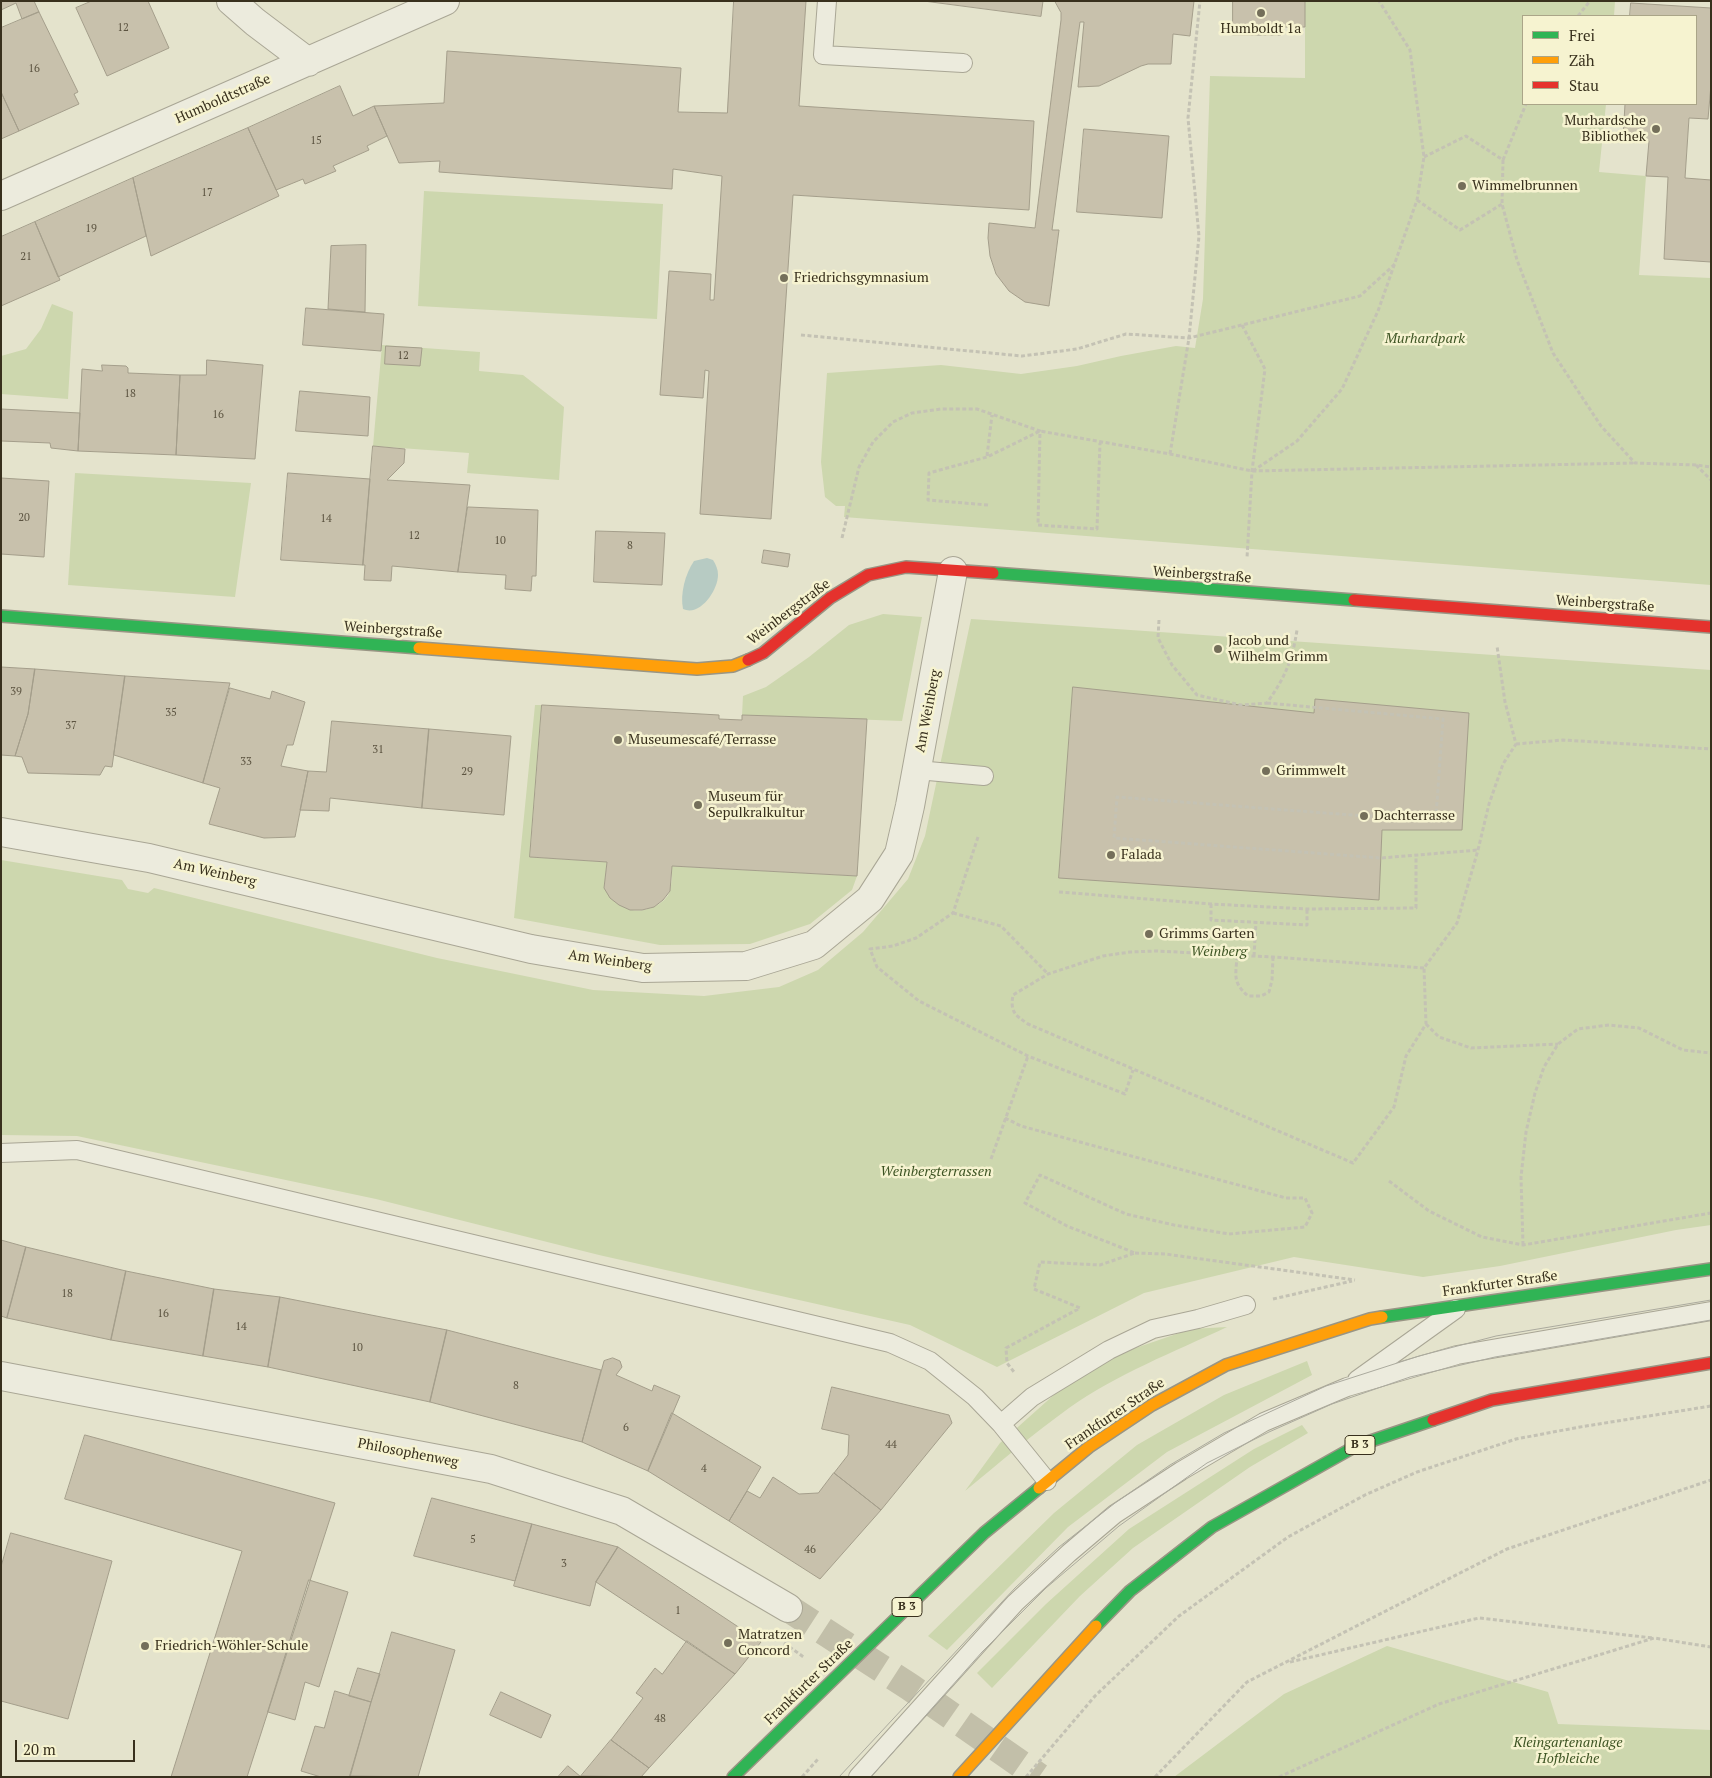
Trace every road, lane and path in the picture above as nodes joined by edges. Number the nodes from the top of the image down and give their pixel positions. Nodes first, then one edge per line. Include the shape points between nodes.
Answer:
1 (231, 1) edge
2 (444, 1) edge
3 (827, 1) edge
4 (1200, 1) edge
5 (1379, 1) edge
6 (1590, 1) edge
7 (1579, 15) edge
8 (308, 62) junction
9 (964, 63) dead end
10 (1526, 105) edge
11 (1424, 157) junction
12 (1503, 160) junction
13 (1, 196) edge
14 (1417, 200) junction
15 (1502, 204) junction
16 (1395, 264) junction
17 (1242, 325) junction
18 (801, 335) dead end
19 (1189, 338) junction
20 (992, 415) junction
21 (1040, 432) junction
22 (1100, 443) junction
23 (1170, 454) junction
24 (987, 457) junction
25 (1635, 463) junction
26 (1696, 465) junction
27 (1711, 467) edge
28 (1252, 471) junction
29 (1711, 480) edge
30 (988, 505) dead end
31 (842, 538) dead end
32 (954, 571) junction
33 (1160, 587) junction
34 (1244, 593) junction
35 (1301, 597) junction
36 (1492, 611) junction
37 (1, 616) edge
38 (1711, 627) edge
39 (1267, 703) junction
40 (1516, 744) junction
41 (1711, 749) edge
42 (917, 770) junction
43 (984, 776) dead end
44 (1, 832) edge
45 (978, 837) dead end
46 (1478, 850) junction
47 (1416, 856) junction
48 (1060, 892) dead end
49 (1212, 904) junction
50 (1307, 909) junction
51 (953, 913) junction
52 (1256, 922) junction
53 (1237, 956) junction
54 (1254, 956) junction
55 (1273, 957) junction
56 (1424, 968) junction
57 (1048, 974) junction
58 (1426, 1024) junction
59 (1558, 1044) junction
60 (1711, 1053) edge
61 (1028, 1056) junction
62 (1133, 1070) junction
63 (1005, 1118) junction
64 (1, 1153) edge
65 (992, 1159) dead end
66 (1389, 1181) dead end
67 (1711, 1213) edge
68 (1523, 1245) junction
69 (1136, 1253) junction
70 (1711, 1269) edge
71 (1246, 1305) joint
72 (1462, 1305) junction
73 (1711, 1311) edge
74 (1006, 1348) dead end
75 (1711, 1363) edge
76 (1, 1376) edge
77 (1347, 1387) junction
78 (1711, 1406) edge
79 (1002, 1424) junction
80 (1711, 1480) edge
81 (1047, 1481) junction
82 (788, 1608) tunnel mouth
83 (1654, 1638) junction
84 (1711, 1647) edge
85 (1284, 1663) junction
86 (818, 1759) dead end
87 (734, 1777) edge
88 (802, 1777) edge
89 (858, 1777) edge
90 (959, 1777) edge
91 (1026, 1777) edge
92 (1155, 1777) edge
93 (1279, 1777) edge

1 - 8 street
2 - 8 street, Humboldtstraße
3 - 9 lane via 823,55
4 - 19 path via 1188,118 1199,236
5 - 11 path via 1410,50
6 - 7 path
8 - 13 street, Humboldtstraße
10 - 12 path
11 - 12 path via 1466,136
11 - 14 path
12 - 15 path
14 - 15 path via 1460,230
14 - 16 path
15 - 25 path via 1518,260 1553,353 1601,426
16 - 17 path via 1360,296
16 - 28 path via 1378,311 1342,390 1297,441
17 - 19 path
17 - 28 path via 1265,370
18 - 19 path via 1022,356 1077,349 1126,334
19 - 23 path
20 - 21 path
20 - 24 path
20 - 31 path via 977,410 941,409 912,413 893,422 873,442 859,467
21 - 22 path
21 - 22 path via 1038,525 1097,529
21 - 24 path
22 - 23 path
23 - 28 path
24 - 30 path via 929,473 928,500
25 - 26 path
25 - 28 path
26 - 27 path
26 - 29 path
28 - 34 path
32 - 33 main road, Weinbergstraße
32 - 37 main road, Weinbergstraße via 906,567 868,575 830,598 763,653 733,666 697,669
32 - 42 street, Am Weinberg
33 - 34 main road, Weinbergstraße
33 - 39 path via 1158,638 1172,665 1197,694 1241,705
34 - 35 main road, Weinbergstraße
35 - 36 main road, Weinbergstraße
35 - 39 path via 1288,670
36 - 38 main road, Weinbergstraße
36 - 40 path via 1505,702
39 - 47 path via 1443,719 1436,816 1364,816 1117,797 1114,838 1380,858
40 - 41 path via 1563,740
40 - 46 path via 1503,764
42 - 43 lane
42 - 44 street, Am Weinberg via 899,854 870,899 814,945 746,966 643,968 530,949 149,858
45 - 51 path
46 - 47 path
46 - 56 path via 1457,923
47 - 50 path via 1416,908
48 - 49 path
49 - 50 path
49 - 52 path via 1211,920
50 - 52 path via 1307,925
51 - 57 path via 1001,926
51 - 61 path via 916,938 870,949 877,967 919,1001
52 - 54 path
53 - 54 path
53 - 55 path via 1239,988 1248,996 1269,992
53 - 57 path via 1130,952 1103,956
54 - 55 path
55 - 56 path
56 - 58 path
57 - 62 path via 1013,995 1015,1015 1028,1024
58 - 59 path via 1439,1037 1471,1048
58 - 62 path via 1406,1056 1394,1107 1353,1163
59 - 60 path via 1578,1029 1609,1025 1639,1028 1683,1050
59 - 68 path via 1544,1067 1526,1132 1521,1178
61 - 62 path via 1125,1094
61 - 63 path
63 - 65 path
63 - 69 path via 1022,1126 1286,1198 1305,1198 1312,1213 1305,1227 1229,1234 1174,1226 1126,1214 1040,1175 1025,1204 1067,1226
64 - 79 lane via 77,1150 890,1343 930,1361 975,1397
66 - 68 path via 1429,1211 1482,1237
67 - 68 path
69 - 71 path via 1165,1254 1356,1280
69 - 74 path via 1100,1265 1040,1262 1034,1289 1080,1308
70 - 72 main road, Frankfurter Straße / B 3
71 - 79 lane via 1153,1329 1109,1350 1032,1397
72 - 77 lane
72 - 81 main road, Frankfurter Straße / B 3 via 1370,1319 1226,1365 1152,1405 1089,1447
73 - 77 lane via 1457,1355
75 - 90 main road, B 3 via 1492,1400 1356,1446 1212,1526 1130,1591
76 - 82 street, Philosophenweg via 491,1469 622,1510
77 - 89 lane via 1264,1422 1115,1514 1015,1603
78 - 91 path via 1516,1439 1417,1472 1365,1494 1288,1536 1179,1616 1095,1696
79 - 81 lane
80 - 85 path via 1507,1549
81 - 87 main road, Frankfurter Straße / B 3 via 984,1533
83 - 84 path
83 - 85 path via 1479,1618
83 - 93 path via 1439,1704
85 - 92 path via 1247,1682
86 - 88 path

